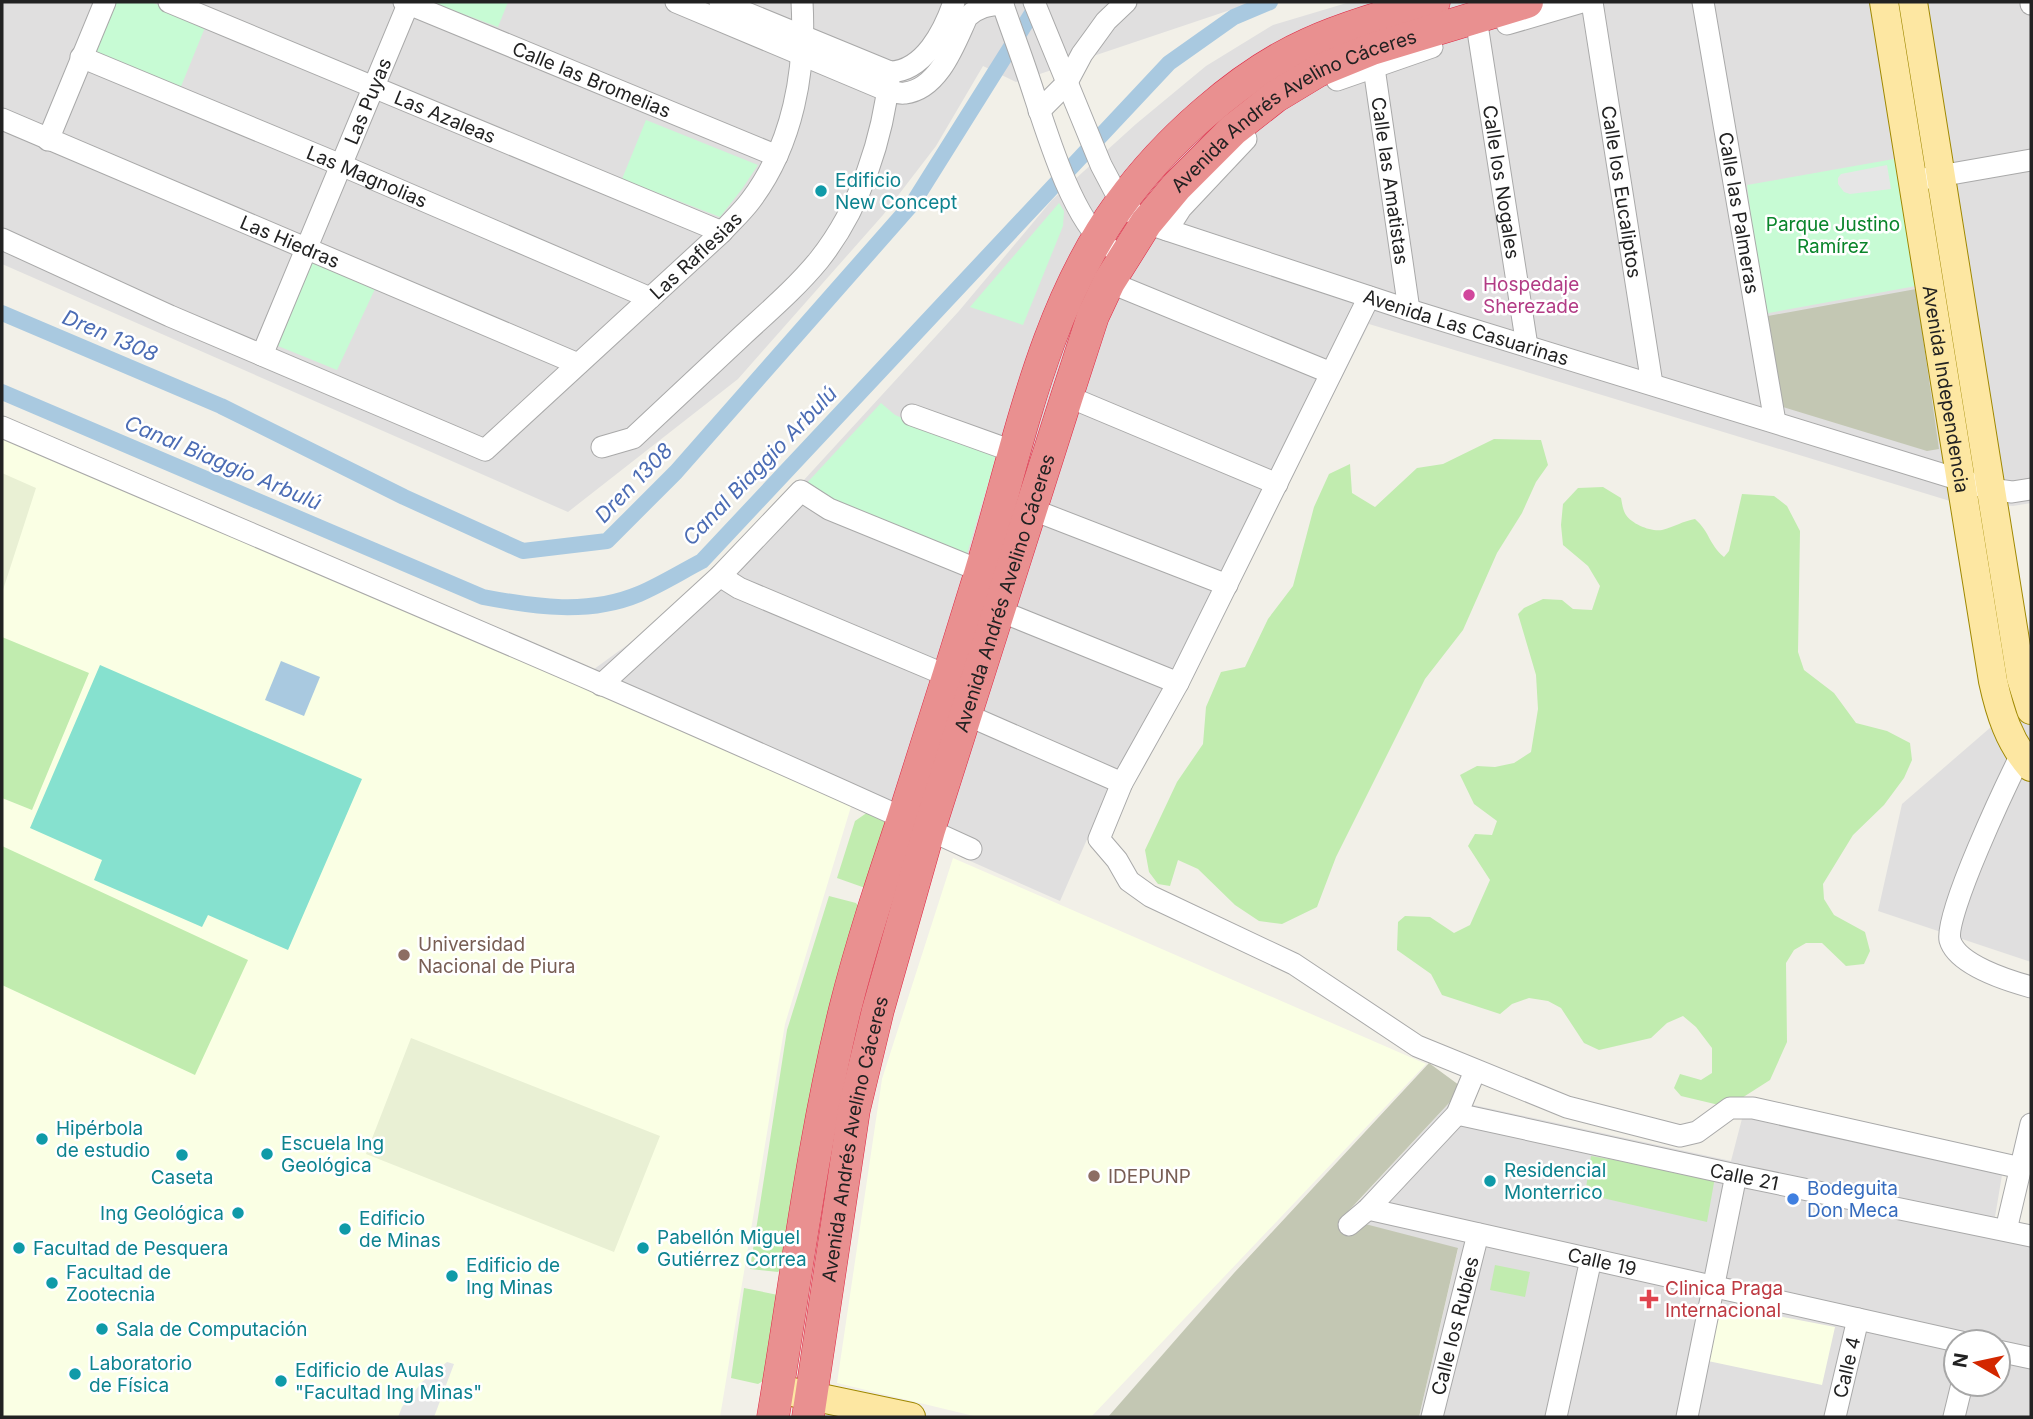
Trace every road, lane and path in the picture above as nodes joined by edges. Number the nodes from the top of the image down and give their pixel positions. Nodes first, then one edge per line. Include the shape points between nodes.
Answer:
1 (104, 2) edge
2 (169, 2) edge
3 (407, 2) edge
4 (676, 2) edge
5 (720, 2) edge
6 (802, 2) edge
7 (954, 2) edge
8 (1034, 2) edge
9 (1110, 2) edge
10 (1126, 2) edge
11 (1434, 2) edge
12 (1527, 2) edge
13 (1582, 2) edge
14 (1592, 2) edge
15 (1703, 2) edge
16 (1884, 2) edge
17 (1913, 2) edge
18 (1004, 6) edge
19 (1477, 25) junction
20 (803, 45) junction
21 (1052, 50) junction
22 (81, 57) junction
23 (1352, 58) junction
24 (1029, 78) junction
25 (889, 81) junction
26 (1066, 84) junction
27 (374, 87) junction
28 (1040, 111) junction
29 (2, 119) edge
30 (48, 140) junction
31 (777, 156) junction
32 (2031, 160) edge
33 (341, 165) junction
34 (1941, 176) junction
35 (1912, 181) junction
36 (1121, 203) junction
37 (1157, 226) junction
38 (722, 232) junction
39 (2, 239) edge
40 (1098, 239) junction
41 (307, 248) junction
42 (1115, 270) junction
43 (1369, 297) junction
44 (650, 298) junction
45 (1409, 310) junction
46 (1527, 346) junction
47 (262, 355) junction
48 (578, 364) junction
49 (1331, 373) junction
50 (1652, 384) junction
51 (1067, 396) junction
52 (912, 415) dead end
53 (1775, 422) junction
54 (2, 427) edge
55 (602, 447) dead end
56 (1015, 452) junction
57 (1961, 479) junction
58 (1276, 484) junction
59 (1990, 489) junction
60 (2031, 489) edge
61 (1031, 509) junction
62 (981, 571) junction
63 (720, 576) junction
64 (1227, 585) junction
65 (1000, 611) junction
66 (948, 676) junction
67 (1178, 683) junction
68 (601, 685) junction
69 (2031, 710) edge
70 (967, 715) junction
71 (2026, 761) edge
72 (1122, 783) junction
73 (916, 823) junction
74 (971, 849) dead end
75 (2031, 987) edge
76 (1475, 1071) junction
77 (1457, 1114) junction
78 (2031, 1124) edge
79 (2021, 1168) junction
80 (1736, 1175) junction
81 (1367, 1209) junction
82 (1349, 1225) dead end
83 (2006, 1230) junction
84 (1478, 1234) junction
85 (2031, 1236) edge
86 (1591, 1259) junction
87 (1713, 1286) junction
88 (1857, 1319) junction
89 (1942, 1338) edge
90 (2012, 1354) edge
91 (2031, 1358) edge
92 (1959, 1398) edge
93 (775, 1403) edge
94 (809, 1406) edge
95 (911, 1417) edge
96 (1432, 1417) edge
97 (1556, 1417) edge
98 (1686, 1417) edge
99 (1835, 1417) edge
100 (1954, 1417) edge

1 - 22 street
2 - 27 street, Las Azaleas
3 - 27 street, Las Puyas
3 - 31 street, Calle las Bromelias
4 - 20 street
5 - 20 street
6 - 20 street, Las Raflesias
7 - 25 street via 929,50
8 - 21 street, Avenida Las Casuarinas
9 - 21 street via 1075,48
10 - 26 street via 1106,21
11 - 23 highway, Avenida Andrés Avelino Cáceres
12 - 19 highway, Avenida Andrés Avelino Cáceres
13 - 19 street, Avenida Andrés Avelino Cáceres
14 - 50 street, Calle los Eucaliptos
15 - 53 street, Calle las Palmeras
16 - 35 main road, Avenida Independencia
17 - 34 main road, Avenida Independencia
18 - 24 street
18 - 25 street via 974,10 943,64 926,83 904,93
19 - 23 highway, Avenida Andrés Avelino Cáceres
19 - 46 street, Calle los Nogales
20 - 25 street
20 - 31 street, Las Raflesias via 794,105
21 - 24 street
21 - 26 street, Avenida Las Casuarinas
22 - 30 street
22 - 33 street, Las Magnolias
23 - 36 highway, Avenida Andrés Avelino Cáceres via 1306,44 1253,75 1212,106
23 - 37 highway, Avenida Andrés Avelino Cáceres via 1318,71 1275,97 1233,130 1192,169
23 - 45 street, Calle las Amatistas
24 - 28 street
25 - 55 street via 871,165 844,222 819,259 633,438
26 - 28 street
26 - 36 street, Avenida Las Casuarinas
27 - 33 street, Las Puyas
27 - 38 street, Las Azaleas
28 - 40 street via 1076,204
29 - 30 street, Las Hiedras
30 - 41 street, Las Hiedras
31 - 38 street, Las Raflesias via 750,201
32 - 34 street
33 - 41 street, Las Puyas
33 - 44 street, Las Magnolias
34 - 35 street
34 - 59 main road, Avenida Independencia
35 - 57 main road, Avenida Independencia
36 - 37 street, Avenida Las Casuarinas
36 - 40 highway, Avenida Andrés Avelino Cáceres
37 - 42 highway, Avenida Andrés Avelino Cáceres
37 - 43 street, Avenida Las Casuarinas
38 - 44 street, Las Raflesias
39 - 47 street
40 - 42 street
40 - 56 highway, Avenida Andrés Avelino Cáceres via 1054,328
41 - 47 street, Las Puyas
41 - 48 street, Las Hiedras
42 - 49 street
42 - 51 highway, Avenida Andrés Avelino Cáceres via 1093,316
43 - 45 street, Avenida Las Casuarinas
43 - 49 street
44 - 48 street, Las Raflesias
45 - 46 street, Avenida Las Casuarinas
46 - 50 street, Avenida Las Casuarinas
47 - 48 street, Las Raflesias via 485,450
49 - 58 street
50 - 53 street, Avenida Las Casuarinas
51 - 58 street
51 - 61 highway, Avenida Andrés Avelino Cáceres
52 - 56 street
53 - 57 street, Avenida Las Casuarinas
54 - 68 street
56 - 62 highway, Avenida Andrés Avelino Cáceres
57 - 59 street, Avenida Las Casuarinas
57 - 71 main road, Avenida Independencia via 2001,718
58 - 64 street
59 - 60 street, Avenida Las Casuarinas
59 - 69 main road, Avenida Independencia via 2021,678
61 - 64 street
61 - 65 highway, Avenida Andrés Avelino Cáceres
62 - 63 street via 829,509 801,491
62 - 66 highway, Avenida Andrés Avelino Cáceres
63 - 66 street
63 - 68 street
64 - 67 street
65 - 67 street
65 - 70 highway, Avenida Andrés Avelino Cáceres
66 - 73 highway, Avenida Andrés Avelino Cáceres
67 - 72 street
68 - 73 street
70 - 72 street
70 - 73 highway, Avenida Andrés Avelino Cáceres
71 - 75 street via 2001,794 1960,896 1951,940 1960,954 1997,978
72 - 76 street via 1099,839 1129,881 1150,896 1294,964 1417,1046
73 - 74 street
73 - 93 highway, Avenida Andrés Avelino Cáceres via 846,1005 823,1105
73 - 94 highway, Avenida Andrés Avelino Cáceres via 854,1110
76 - 77 street
76 - 79 street via 1567,1107 1672,1135 1697,1132 1730,1108 1753,1108
77 - 80 street, Calle 21
77 - 81 street
78 - 79 street
79 - 83 street
80 - 83 street, Calle 21
80 - 87 street
81 - 82 street
81 - 84 street, Calle 19
83 - 85 street, Calle 21
84 - 86 street, Calle 19
84 - 96 street, Calle los Rubíes
86 - 87 street, Calle 19
86 - 97 street
87 - 88 street, Calle 19
87 - 98 street
88 - 89 street, Calle 19
88 - 99 street, Calle 4
90 - 91 street
92 - 100 street
93 - 94 main road
94 - 95 main road

